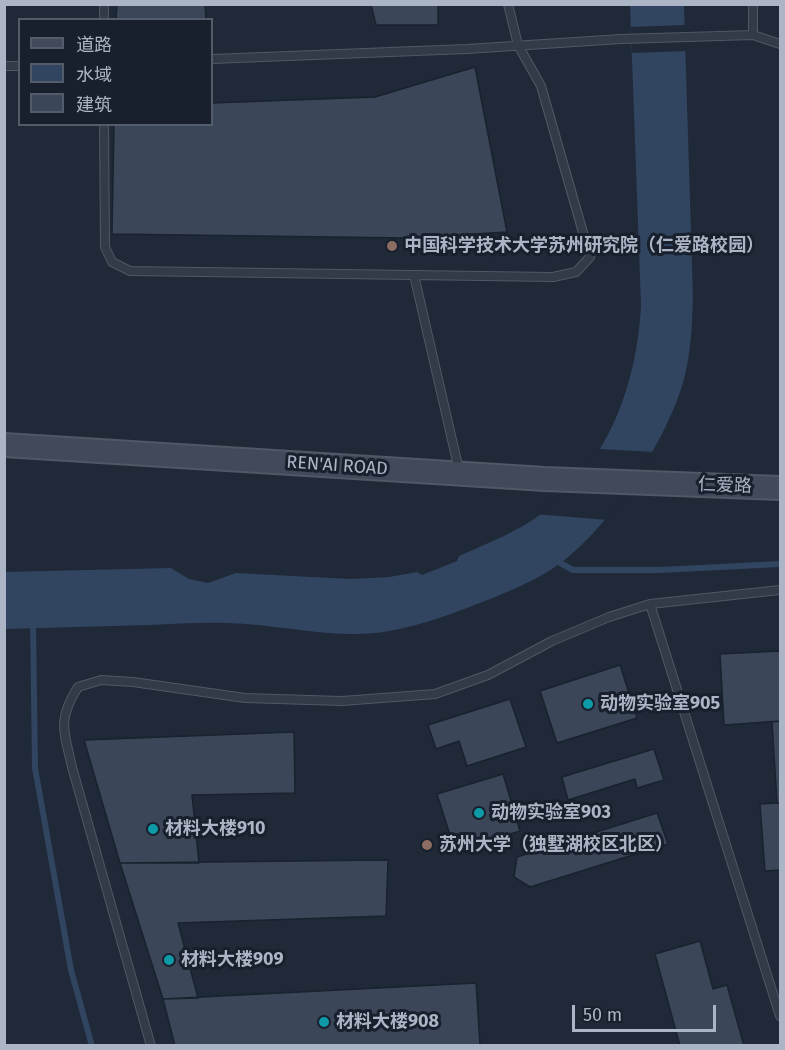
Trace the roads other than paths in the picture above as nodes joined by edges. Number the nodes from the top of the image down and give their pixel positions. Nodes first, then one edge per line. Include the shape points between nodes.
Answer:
1 (508, 4) edge
2 (753, 4) edge
3 (753, 35) junction
4 (780, 44) edge
5 (518, 45) junction
6 (213, 59) edge
7 (104, 126) edge
8 (414, 275) junction
9 (4, 446) edge
10 (460, 474) junction
11 (669, 484) joint
12 (780, 488) edge
13 (780, 590) edge
14 (650, 604) junction
15 (780, 1016) edge
16 (151, 1046) edge

1 - 5 lane
2 - 3 lane
3 - 4 lane
3 - 5 lane
5 - 6 lane
5 - 8 lane via 541,86 590,257 576,272 553,277
7 - 8 lane via 105,247 112,262 129,271
8 - 10 lane
9 - 10 main road, REN'AI ROAD
10 - 11 main road, REN'AI ROAD
11 - 12 main road, 仁爱路
13 - 14 lane
14 - 15 lane
14 - 16 lane via 609,617 488,675 435,694 342,701 245,698 101,680 78,687 66,705 63,728

